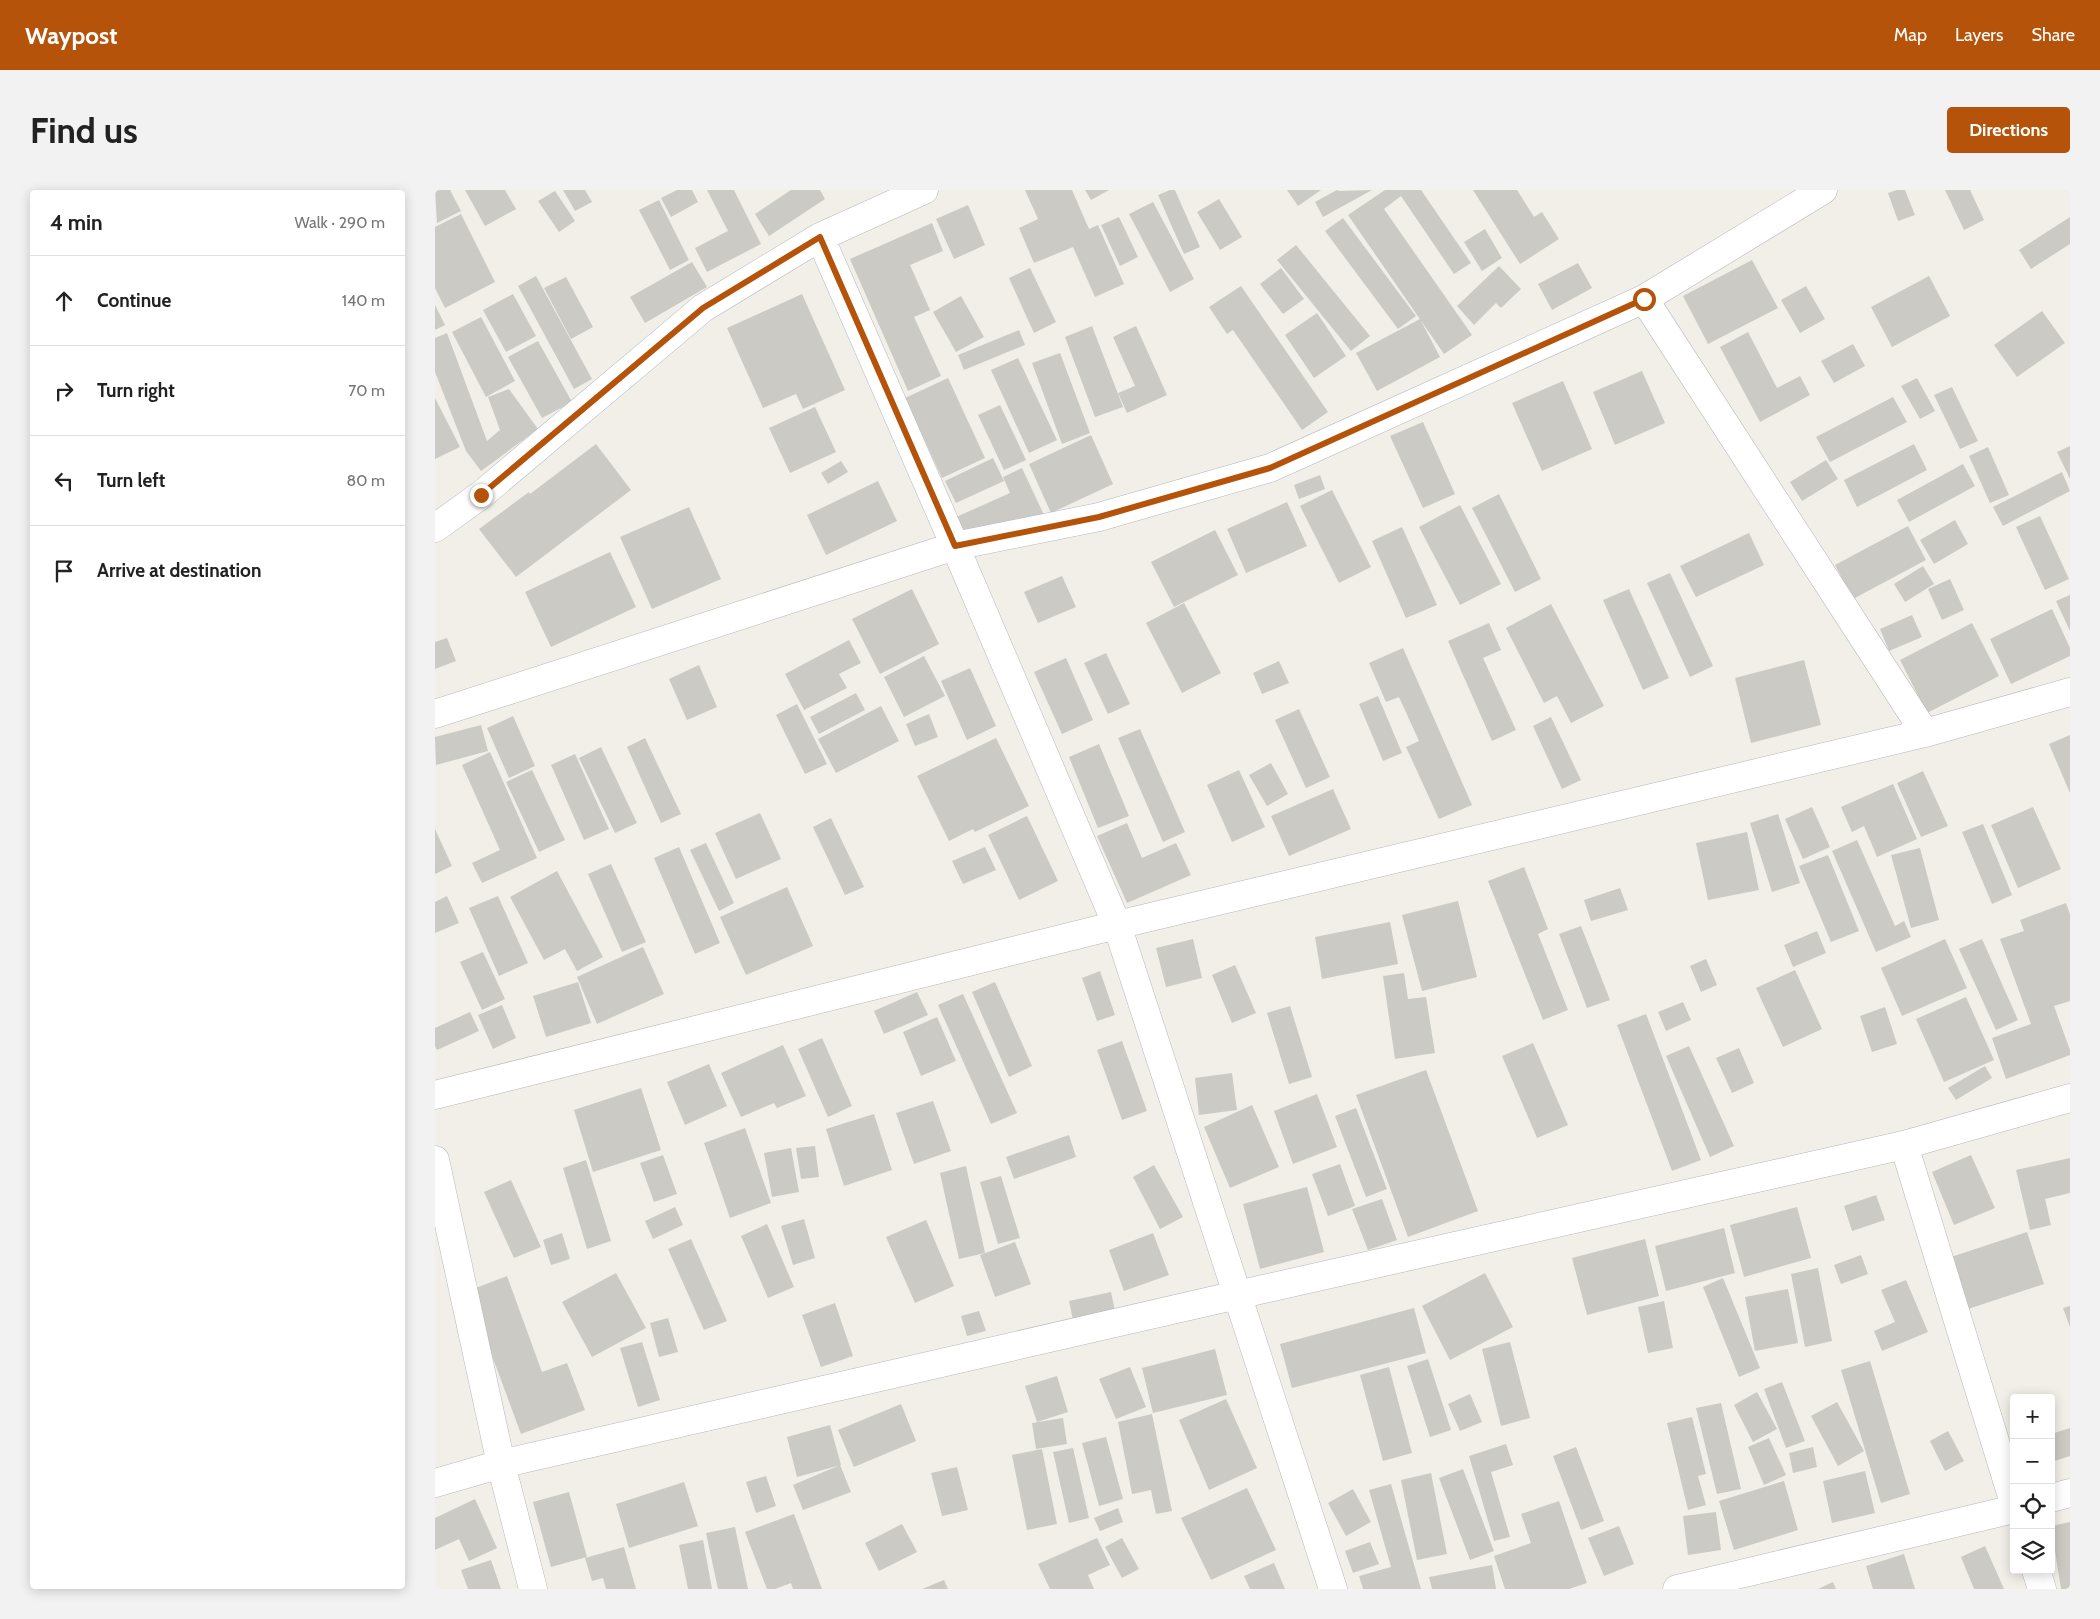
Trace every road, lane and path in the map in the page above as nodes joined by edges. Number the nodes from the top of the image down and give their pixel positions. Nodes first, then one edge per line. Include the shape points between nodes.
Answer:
1 (924, 190) edge
2 (1823, 190) edge
3 (820, 237) junction
4 (1644, 299) junction
5 (435, 528) edge
6 (955, 546) junction
7 (2070, 692) edge
8 (435, 714) edge
9 (1925, 733) junction
10 (1117, 925) junction
11 (435, 1095) edge
12 (2070, 1098) edge
13 (1904, 1145) junction
14 (435, 1160) edge
15 (1237, 1295) junction
16 (501, 1464) junction
17 (435, 1483) edge
18 (2010, 1490) edge
19 (2070, 1493) edge
20 (2055, 1497) edge
21 (2010, 1510) edge
22 (2037, 1574) edge
23 (533, 1589) edge
24 (1333, 1589) edge
25 (1677, 1589) edge
26 (2042, 1589) edge

1 - 3 street
2 - 4 street
3 - 5 street via 703,308 481,495
3 - 6 street
4 - 6 street via 1270,468 1099,517
4 - 9 street
6 - 8 street
6 - 10 street
7 - 9 street
9 - 10 street
10 - 11 street
10 - 15 street
12 - 13 street
13 - 15 street
13 - 18 street
14 - 16 street
15 - 16 street
15 - 24 street
16 - 17 street
16 - 23 street
19 - 20 street
21 - 25 street
22 - 26 street

